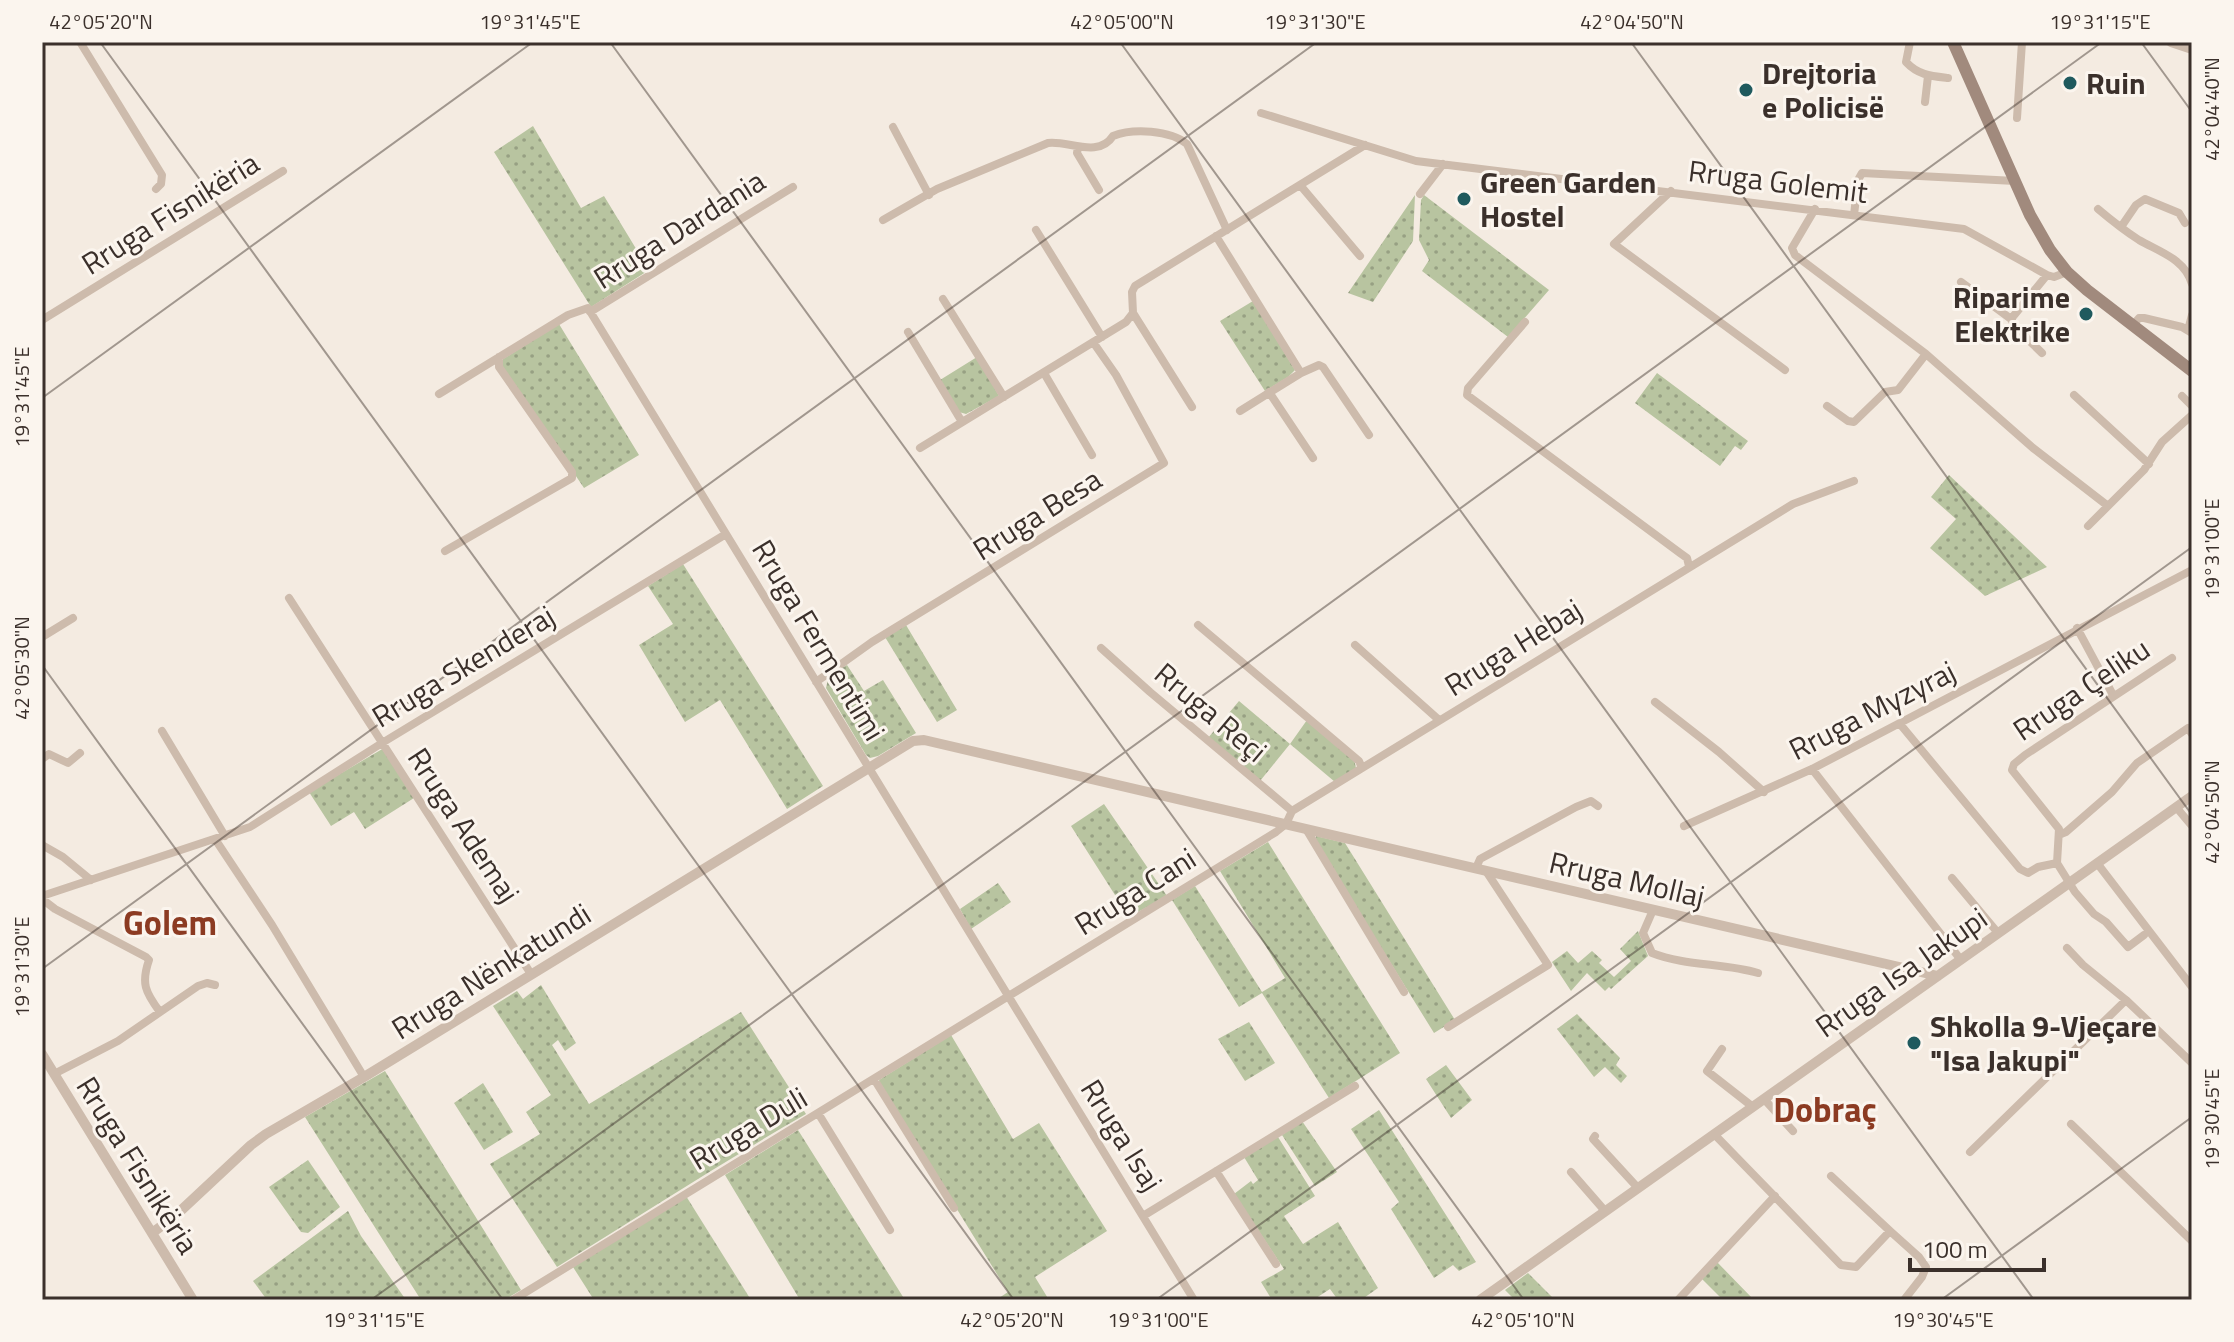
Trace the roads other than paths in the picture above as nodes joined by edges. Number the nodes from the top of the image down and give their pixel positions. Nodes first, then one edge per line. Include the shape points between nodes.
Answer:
1 (80, 42) edge
2 (1910, 42) edge
3 (1953, 42) edge
4 (2022, 42) edge
5 (2171, 42) edge
6 (2192, 49) edge
7 (1928, 76) junction
8 (1948, 78) dead end
9 (1925, 102) dead end
10 (1261, 113) dead end
11 (2017, 118) dead end
12 (893, 127) dead end
13 (1365, 145) junction
14 (1078, 147) junction
15 (1443, 164) junction
16 (283, 171) dead end
17 (2015, 181) junction
18 (1300, 185) junction
19 (793, 187) dead end
20 (156, 189) dead end
21 (1099, 190) dead end
22 (1671, 191) junction
23 (1420, 194) dead end
24 (929, 195) junction
25 (1815, 209) junction
26 (2098, 209) dead end
27 (1854, 215) junction
28 (883, 220) dead end
29 (2185, 223) dead end
30 (2121, 227) junction
31 (1036, 230) dead end
32 (1227, 230) junction
33 (1216, 236) junction
34 (1360, 256) dead end
35 (2067, 272) junction
36 (2047, 275) junction
37 (1961, 282) dead end
38 (2192, 284) edge
39 (943, 299) dead end
40 (589, 310) junction
41 (1133, 313) junction
42 (2192, 315) edge
43 (2011, 319) junction
44 (42, 320) edge
45 (1525, 322) dead end
46 (2133, 325) junction
47 (908, 332) dead end
48 (2190, 332) edge
49 (1098, 339) junction
50 (2042, 353) dead end
51 (1926, 354) junction
52 (499, 357) junction
53 (1785, 370) dead end
54 (2192, 370) edge
55 (1044, 373) junction
56 (1301, 373) junction
57 (1269, 392) junction
58 (439, 394) dead end
59 (2074, 395) dead end
60 (2182, 396) dead end
61 (1004, 397) junction
62 (1827, 406) dead end
63 (2192, 406) edge
64 (1192, 407) dead end
65 (1240, 411) dead end
66 (2192, 415) edge
67 (962, 422) junction
68 (1369, 435) dead end
69 (920, 448) dead end
70 (1092, 455) dead end
71 (1313, 458) dead end
72 (2149, 464) junction
73 (1854, 481) dead end
74 (2108, 506) junction
75 (2088, 526) dead end
76 (726, 534) junction
77 (445, 551) dead end
78 (1689, 566) junction
79 (2192, 570) edge
80 (289, 598) dead end
81 (73, 618) dead end
82 (1198, 625) dead end
83 (2077, 628) junction
84 (42, 637) edge
85 (1355, 645) dead end
86 (1101, 648) dead end
87 (2172, 658) dead end
88 (816, 682) junction
89 (2113, 695) junction
90 (1655, 702) dead end
91 (1439, 720) junction
92 (1900, 724) junction
93 (162, 731) dead end
94 (2192, 734) edge
95 (382, 743) junction
96 (80, 753) dead end
97 (42, 759) edge
98 (868, 767) junction
99 (1362, 768) junction
100 (1812, 769) junction
101 (1764, 792) junction
102 (2192, 796) edge
103 (1598, 806) dead end
104 (2176, 807) junction
105 (1292, 811) junction
106 (1286, 824) junction
107 (1684, 826) dead end
108 (2192, 826) edge
109 (1306, 829) junction
110 (2061, 834) junction
111 (220, 838) junction
112 (42, 845) edge
113 (2057, 863) junction
114 (2097, 863) junction
115 (1481, 870) junction
116 (1952, 878) dead end
117 (91, 880) junction
118 (2070, 882) junction
119 (42, 898) edge
120 (1653, 910) junction
121 (1998, 933) junction
122 (2144, 935) dead end
123 (2067, 948) dead end
124 (1961, 960) junction
125 (1758, 973) dead end
126 (531, 974) junction
127 (1938, 976) junction
128 (215, 985) dead end
129 (2192, 987) edge
130 (1404, 992) dead end
131 (1008, 996) junction
132 (2126, 1000) junction
133 (160, 1012) junction
134 (1448, 1027) dead end
135 (1722, 1049) dead end
136 (42, 1054) edge
137 (2192, 1063) edge
138 (54, 1074) junction
139 (364, 1077) junction
140 (874, 1079) junction
141 (1355, 1086) dead end
142 (1764, 1099) junction
143 (1753, 1107) junction
144 (818, 1113) junction
145 (2071, 1124) dead end
146 (1793, 1131) dead end
147 (1714, 1134) junction
148 (1595, 1136) dead end
149 (1970, 1152) dead end
150 (1216, 1171) junction
151 (1571, 1172) dead end
152 (1831, 1176) dead end
153 (1638, 1188) junction
154 (1775, 1196) junction
155 (954, 1208) dead end
156 (1605, 1211) junction
157 (1143, 1216) junction
158 (890, 1230) dead end
159 (1890, 1231) junction
160 (152, 1233) junction
161 (2192, 1241) edge
162 (1276, 1264) dead end
163 (193, 1300) edge
164 (513, 1300) edge
165 (1194, 1300) edge
166 (1480, 1300) edge
167 (1678, 1300) edge
168 (1904, 1300) edge

1 - 20 street via 162,175
2 - 7 street via 1906,62
3 - 17 main road
4 - 11 street
5 - 6 street
7 - 8 street
7 - 9 street
10 - 13 street, Rruga Golemit
12 - 24 street
13 - 15 street, Rruga Golemit
13 - 18 street
14 - 21 street
14 - 24 street via 1048,143
14 - 32 street via 1104,144 1127,131 1182,140
15 - 22 street, Rruga Golemit
15 - 23 street
16 - 44 street, Rruga Fisnikëria
17 - 27 street via 1862,173
17 - 35 main road via 2039,235
18 - 32 street
18 - 34 street
19 - 40 street, Rruga Dardania
22 - 25 street, Rruga Golemit
22 - 53 street via 1614,244
24 - 28 street
25 - 27 street, Rruga Golemit
25 - 51 street via 1793,252
26 - 30 street
27 - 36 street, Rruga Golemit via 1964,229
29 - 30 street via 2179,213 2145,199
30 - 38 street via 2178,261
31 - 49 street
32 - 33 street
33 - 41 street via 1135,286
33 - 56 street
35 - 36 street
35 - 46 main road
36 - 43 street
37 - 43 street
39 - 61 street
40 - 52 street, Rruga Dardania via 568,315
40 - 76 street, Rruga Fermentimi
41 - 49 street
41 - 64 street
42 - 48 street
43 - 50 street
45 - 78 street via 1467,395 1687,558
46 - 48 street via 2144,318
46 - 54 main road
47 - 67 street
49 - 55 street
49 - 88 street, Rruga Besa via 1164,463 872,642
51 - 62 street via 1898,390 1885,392 1854,422
51 - 74 street
52 - 58 street, Rruga Dardania
52 - 77 street via 499,367 572,478
55 - 61 street
55 - 70 street
56 - 57 street
56 - 68 street via 1323,367
57 - 65 street
57 - 71 street
59 - 72 street
60 - 63 street
61 - 67 street
66 - 72 street via 2162,442
67 - 69 street
72 - 74 street
73 - 78 street, Rruga Hebaj via 1793,504
74 - 75 street
76 - 88 street, Rruga Fermentimi
76 - 95 street, Rruga Skenderaj
78 - 91 street, Rruga Hebaj
79 - 83 street, Rruga Myzyraj
80 - 95 street, Rruga Ademaj
81 - 84 street
82 - 99 street
83 - 89 street
83 - 92 street, Rruga Myzyraj
85 - 91 street
86 - 105 street, Rruga Reçi
87 - 89 street, Rruga Çeliku
88 - 98 street, Rruga Fermentimi
89 - 110 street, Rruga Çeliku via 2014,764 2016,777
90 - 101 street
91 - 99 street, Rruga Hebaj
92 - 100 street, Rruga Myzyraj
92 - 113 street via 2020,869 2028,873
93 - 111 street
94 - 110 street via 2188,728 2137,763 2112,792
95 - 111 street, Rruga Skenderaj via 250,827
95 - 126 street, Rruga Ademaj
96 - 97 street via 68,763 49,754
98 - 106 street, Rruga Mollaj via 924,740
98 - 126 street, Rruga Nënkatundi
98 - 131 street, Rruga Fermentimi
99 - 105 street, Rruga Hebaj
100 - 101 street, Rruga Myzyraj
100 - 124 street
101 - 107 street, Rruga Myzyraj
102 - 104 street, Rruga Isa Jakupi
103 - 115 street via 1591,801 1576,807 1491,852 1480,859
104 - 108 street
104 - 114 street, Rruga Isa Jakupi
105 - 106 street
106 - 109 street, Rruga Mollaj
106 - 131 street, Rruga Cani
109 - 115 street, Rruga Mollaj
109 - 130 street
110 - 113 street
111 - 117 street, Rruga Skenderaj
111 - 139 street
112 - 117 street
113 - 118 street
114 - 118 street, Rruga Isa Jakupi
114 - 129 street
115 - 120 street, Rruga Mollaj
115 - 134 street via 1548,965
116 - 121 street
117 - 119 street, Rruga Skenderaj
118 - 121 street, Rruga Isa Jakupi
118 - 122 street via 2128,947
119 - 133 street via 146,957 143,983
120 - 125 street via 1643,933 1652,953
120 - 127 street, Rruga Mollaj
121 - 124 street, Rruga Isa Jakupi
123 - 132 street
124 - 127 street, Rruga Isa Jakupi
126 - 139 street, Rruga Nënkatundi
127 - 142 street, Rruga Isa Jakupi
128 - 133 street via 198,986
131 - 140 street, Rruga Duli
131 - 157 street, Rruga Isaj
132 - 137 street
132 - 149 street
133 - 138 street
135 - 143 street via 1707,1071
136 - 138 street, Rruga Fisnikëria
138 - 160 street, Rruga Fisnikëria
139 - 160 street, Rruga Nënkatundi via 251,1145
140 - 144 street, Rruga Duli
140 - 155 street
141 - 150 street
142 - 143 street, Rruga Isa Jakupi
142 - 146 street
143 - 147 street, Rruga Isa Jakupi
144 - 158 street
144 - 164 street, Rruga Duli
145 - 161 street
147 - 153 street, Rruga Isa Jakupi
147 - 154 street
148 - 153 street
150 - 157 street
150 - 162 street
151 - 156 street
152 - 159 street
153 - 156 street, Rruga Isa Jakupi
154 - 159 street via 1848,1268 1856,1267
154 - 167 street
156 - 166 street, Rruga Isa Jakupi
157 - 165 street, Rruga Isaj
159 - 168 street via 1926,1267
160 - 163 street, Rruga Fisnikëria

